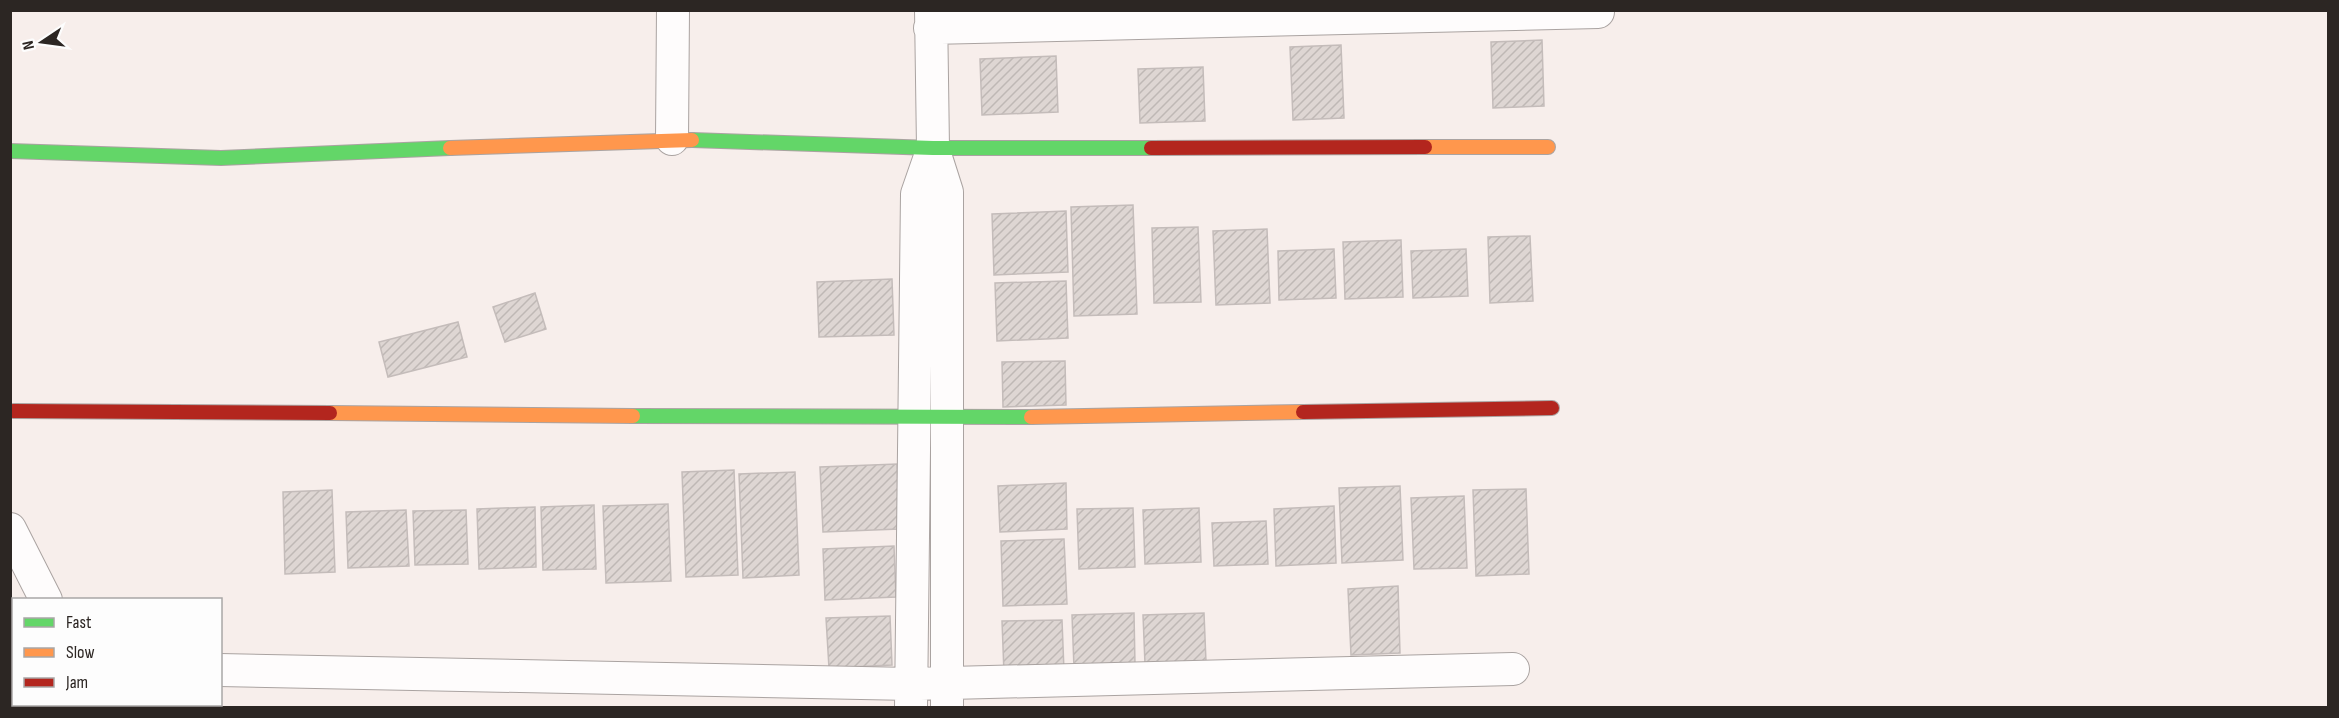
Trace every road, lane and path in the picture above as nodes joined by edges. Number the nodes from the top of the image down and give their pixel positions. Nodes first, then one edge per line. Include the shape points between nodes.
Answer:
1 (673, 10) edge
2 (1598, 12) edge
3 (931, 19) edge
4 (672, 139) junction
5 (1548, 147) dead end
6 (933, 148) junction
7 (10, 151) edge
8 (1552, 408) dead end
9 (13, 411) dead end
10 (930, 418) junction
11 (10, 529) edge
12 (45, 598) edge
13 (1513, 669) dead end
14 (222, 670) edge
15 (947, 695) edge
16 (911, 696) edge

1 - 4 street
2 - 3 street
3 - 6 street
4 - 6 street
4 - 7 street via 221,158
5 - 6 street
6 - 10 street via 947,192
8 - 10 street
9 - 10 street
10 - 15 street
10 - 16 street
11 - 12 street
13 - 15 street
14 - 16 street
15 - 16 street

